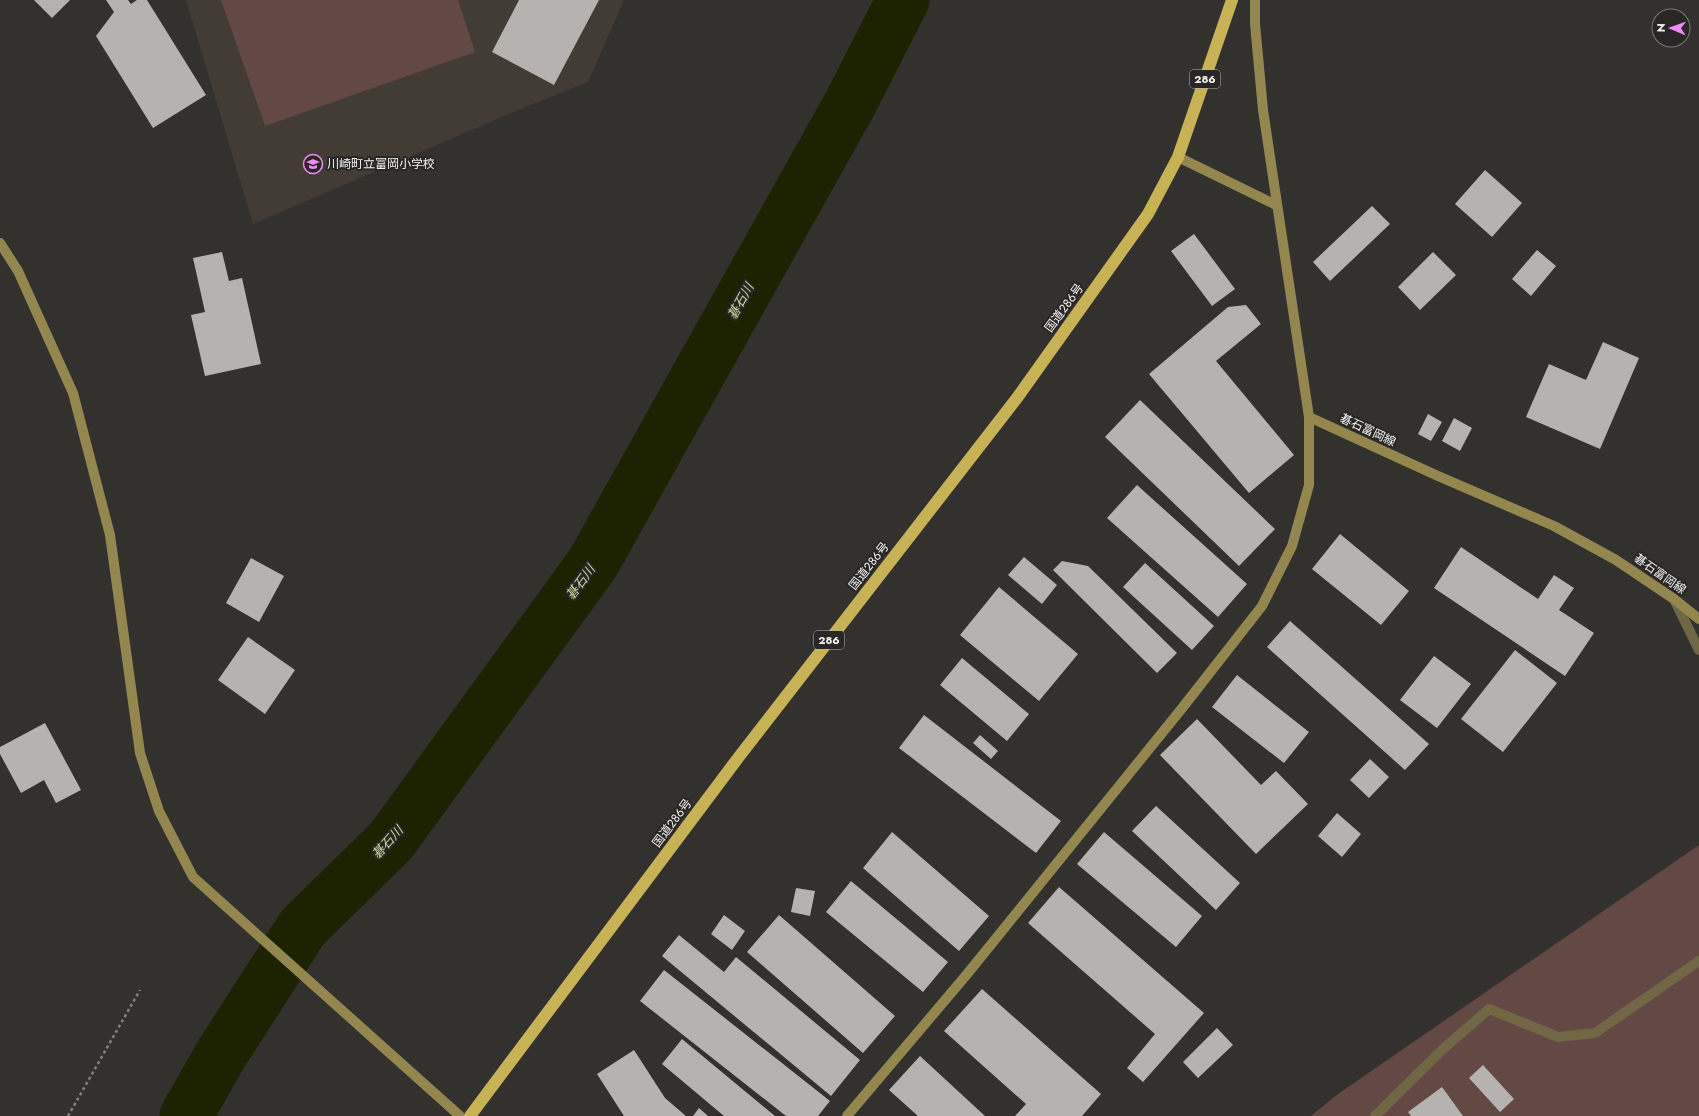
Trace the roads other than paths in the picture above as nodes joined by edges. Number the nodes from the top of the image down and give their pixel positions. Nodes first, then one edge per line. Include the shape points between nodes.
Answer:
1 (1232, 0) edge
2 (1255, 0) edge
3 (1178, 157) junction
4 (1276, 205) junction
5 (0, 242) edge
6 (1309, 417) junction
7 (1674, 599) junction
8 (1699, 620) edge
9 (1699, 650) edge
10 (1699, 961) edge
11 (460, 1116) edge
12 (470, 1116) edge
13 (847, 1116) edge
14 (1375, 1116) edge

1 - 3 highway, 国道286号 / 286
2 - 4 street via 1263,110
3 - 4 street
3 - 12 highway, 国道286号 / 286 via 1148,214 1017,398 738,758
4 - 6 street
5 - 11 street via 18,271 73,393 110,535 140,753 159,812 193,876
6 - 7 street, 碁石富岡線 via 1554,526 1616,560
6 - 13 street via 1309,485 1292,546 1262,606 973,967
7 - 8 street, 碁石富岡線
7 - 9 lane
10 - 14 lane via 1595,1033 1558,1037 1488,1009

